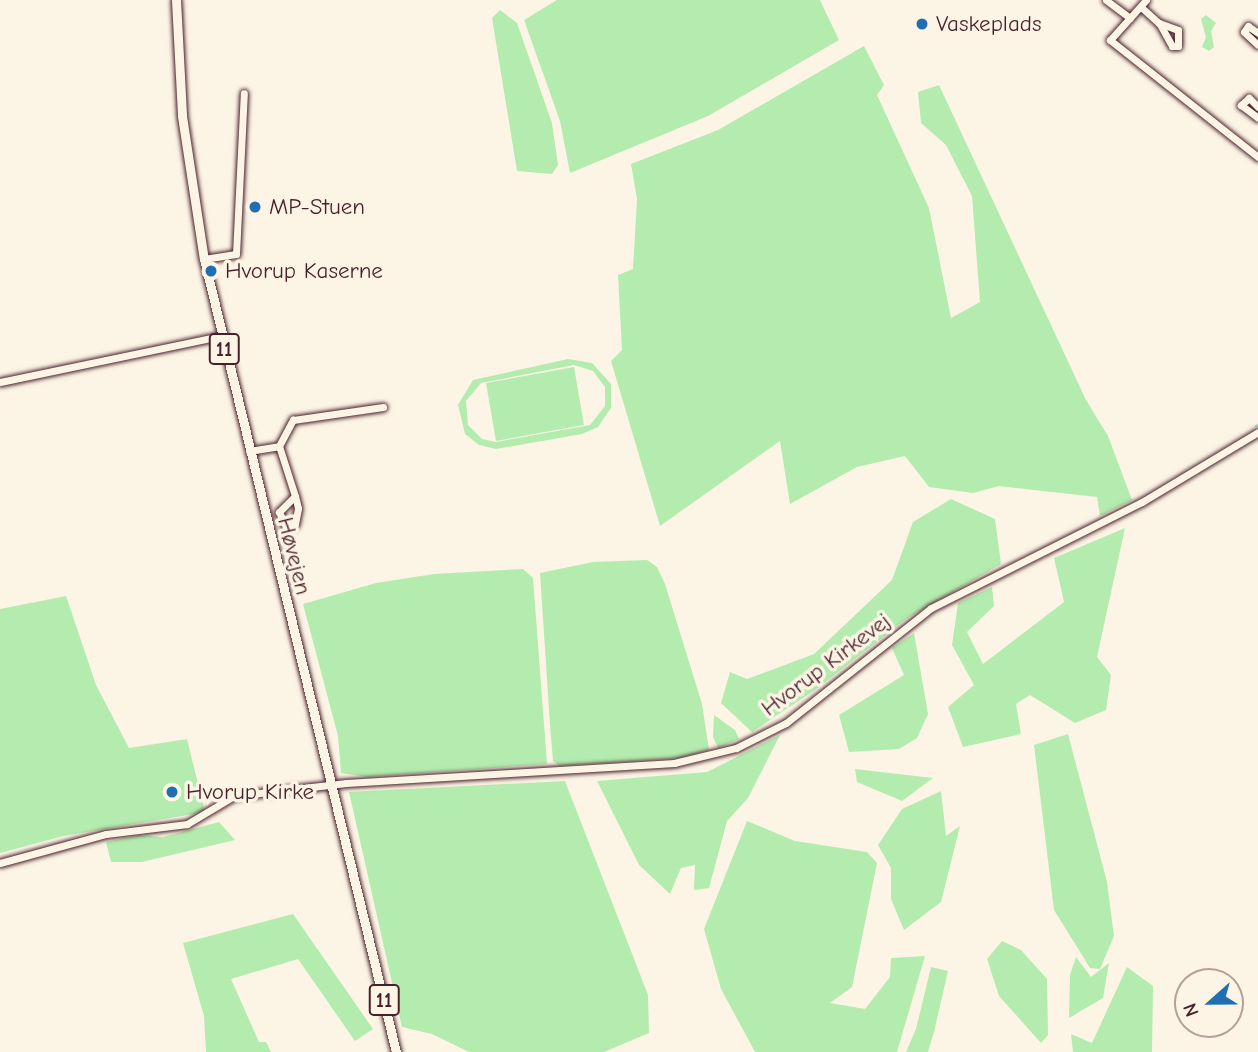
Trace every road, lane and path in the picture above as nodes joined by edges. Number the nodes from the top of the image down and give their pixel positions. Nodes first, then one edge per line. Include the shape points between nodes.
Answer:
1 (176, 0) edge
2 (1108, 1) edge
3 (1143, 3) edge
4 (1129, 18) junction
5 (1159, 23) dead end
6 (1258, 33) edge
7 (1258, 46) edge
8 (244, 93) dead end
9 (1258, 107) edge
10 (1258, 118) edge
11 (1258, 157) edge
12 (204, 259) junction
13 (221, 336) junction
14 (0, 382) edge
15 (383, 407) dead end
16 (1258, 432) edge
17 (279, 446) junction
18 (248, 451) junction
19 (295, 496) dead end
20 (329, 784) junction
21 (0, 863) edge
22 (369, 950) junction
23 (391, 1052) edge
24 (396, 1052) edge

1 - 12 main road, Høvejen / 11 via 183,128
2 - 4 street
3 - 4 street
3 - 5 street
4 - 11 street via 1110,40
6 - 7 street via 1248,26 1244,32
8 - 12 street via 236,254
9 - 10 street via 1249,98 1241,105
12 - 13 main road, Høvejen / 11
13 - 14 street
13 - 18 main road, Høvejen / 11
15 - 17 street via 354,414 302,416 286,428
16 - 20 street, Hvorup Kirkevej via 1176,484 931,608 786,723 736,748 674,763
17 - 18 street
17 - 19 street
18 - 20 main road, Høvejen / 11
20 - 21 street via 234,796 187,824 106,834
20 - 22 main road, Høvejen / 11
22 - 23 main road, Høvejen / 11
22 - 24 main road, Høvejen / 11

